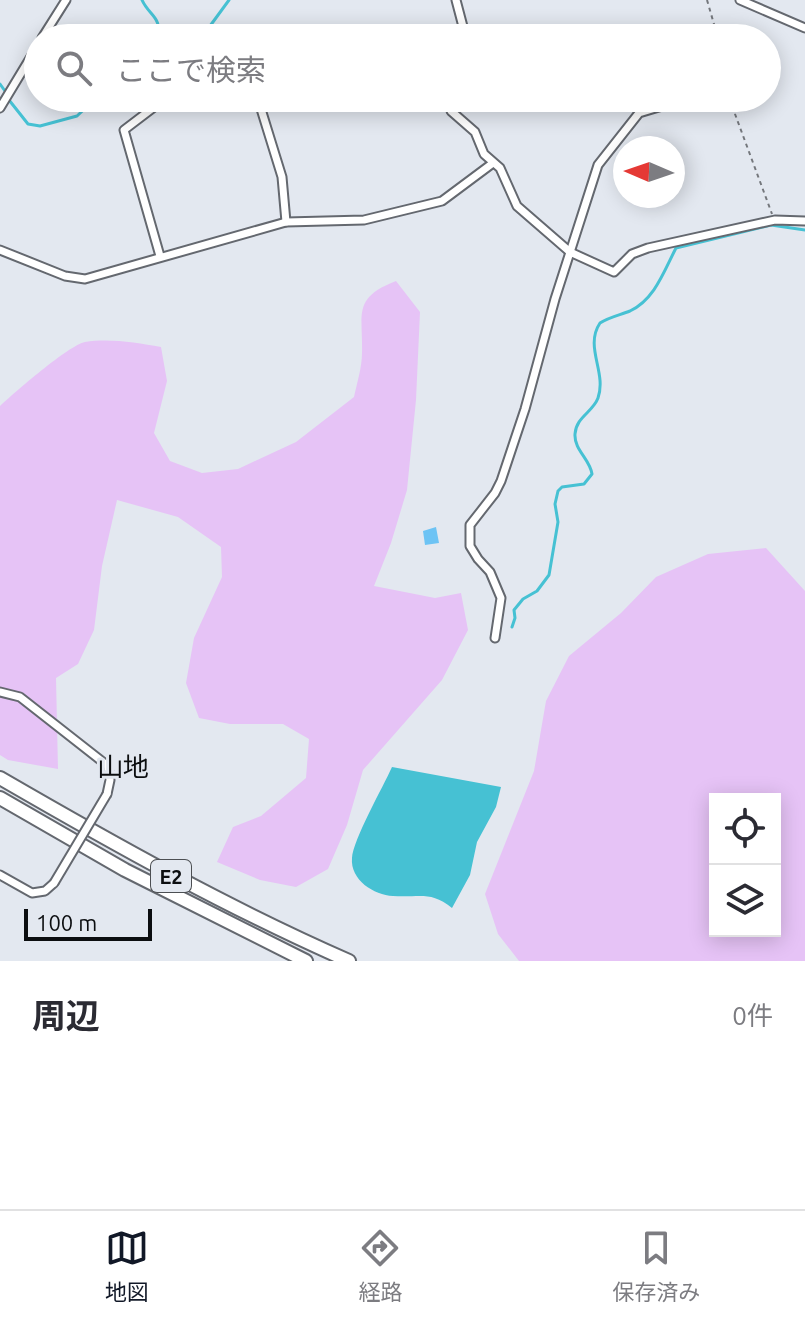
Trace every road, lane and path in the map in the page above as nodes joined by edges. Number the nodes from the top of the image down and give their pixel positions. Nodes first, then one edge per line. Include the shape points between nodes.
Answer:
1 (66, 0) edge
2 (456, 0) edge
3 (707, 0) edge
4 (740, 0) edge
5 (51, 24) edge
6 (462, 24) edge
7 (714, 24) edge
8 (805, 28) edge
9 (24, 68) edge
10 (0, 108) edge
11 (148, 112) edge
12 (262, 112) edge
13 (452, 112) edge
14 (642, 112) edge
15 (735, 112) edge
16 (493, 163) junction
17 (775, 220) junction
18 (805, 221) edge
19 (286, 222) junction
20 (0, 250) edge
21 (570, 252) junction
22 (160, 256) junction
23 (495, 638) dead end
24 (0, 692) edge
25 (0, 778) edge
26 (0, 798) edge
27 (0, 875) edge
28 (306, 961) edge
29 (349, 961) edge

1 - 5 street
2 - 6 street
3 - 7 path
4 - 8 street
9 - 10 street
11 - 22 street via 124,130
12 - 19 street via 282,177
13 - 16 street via 475,132
14 - 21 street via 598,165
15 - 17 path
16 - 19 street via 442,201 364,220
16 - 21 street via 517,206
17 - 18 street
17 - 21 street via 648,248 632,254 614,272
19 - 22 street
20 - 22 street via 85,279
21 - 23 street via 501,481 470,525 470,546 501,598
24 - 27 street, bridge via 20,697 108,766 110,780 107,794 45,891 32,893
25 - 29 highway, E2 via 192,887
26 - 28 highway, E2 via 125,870

